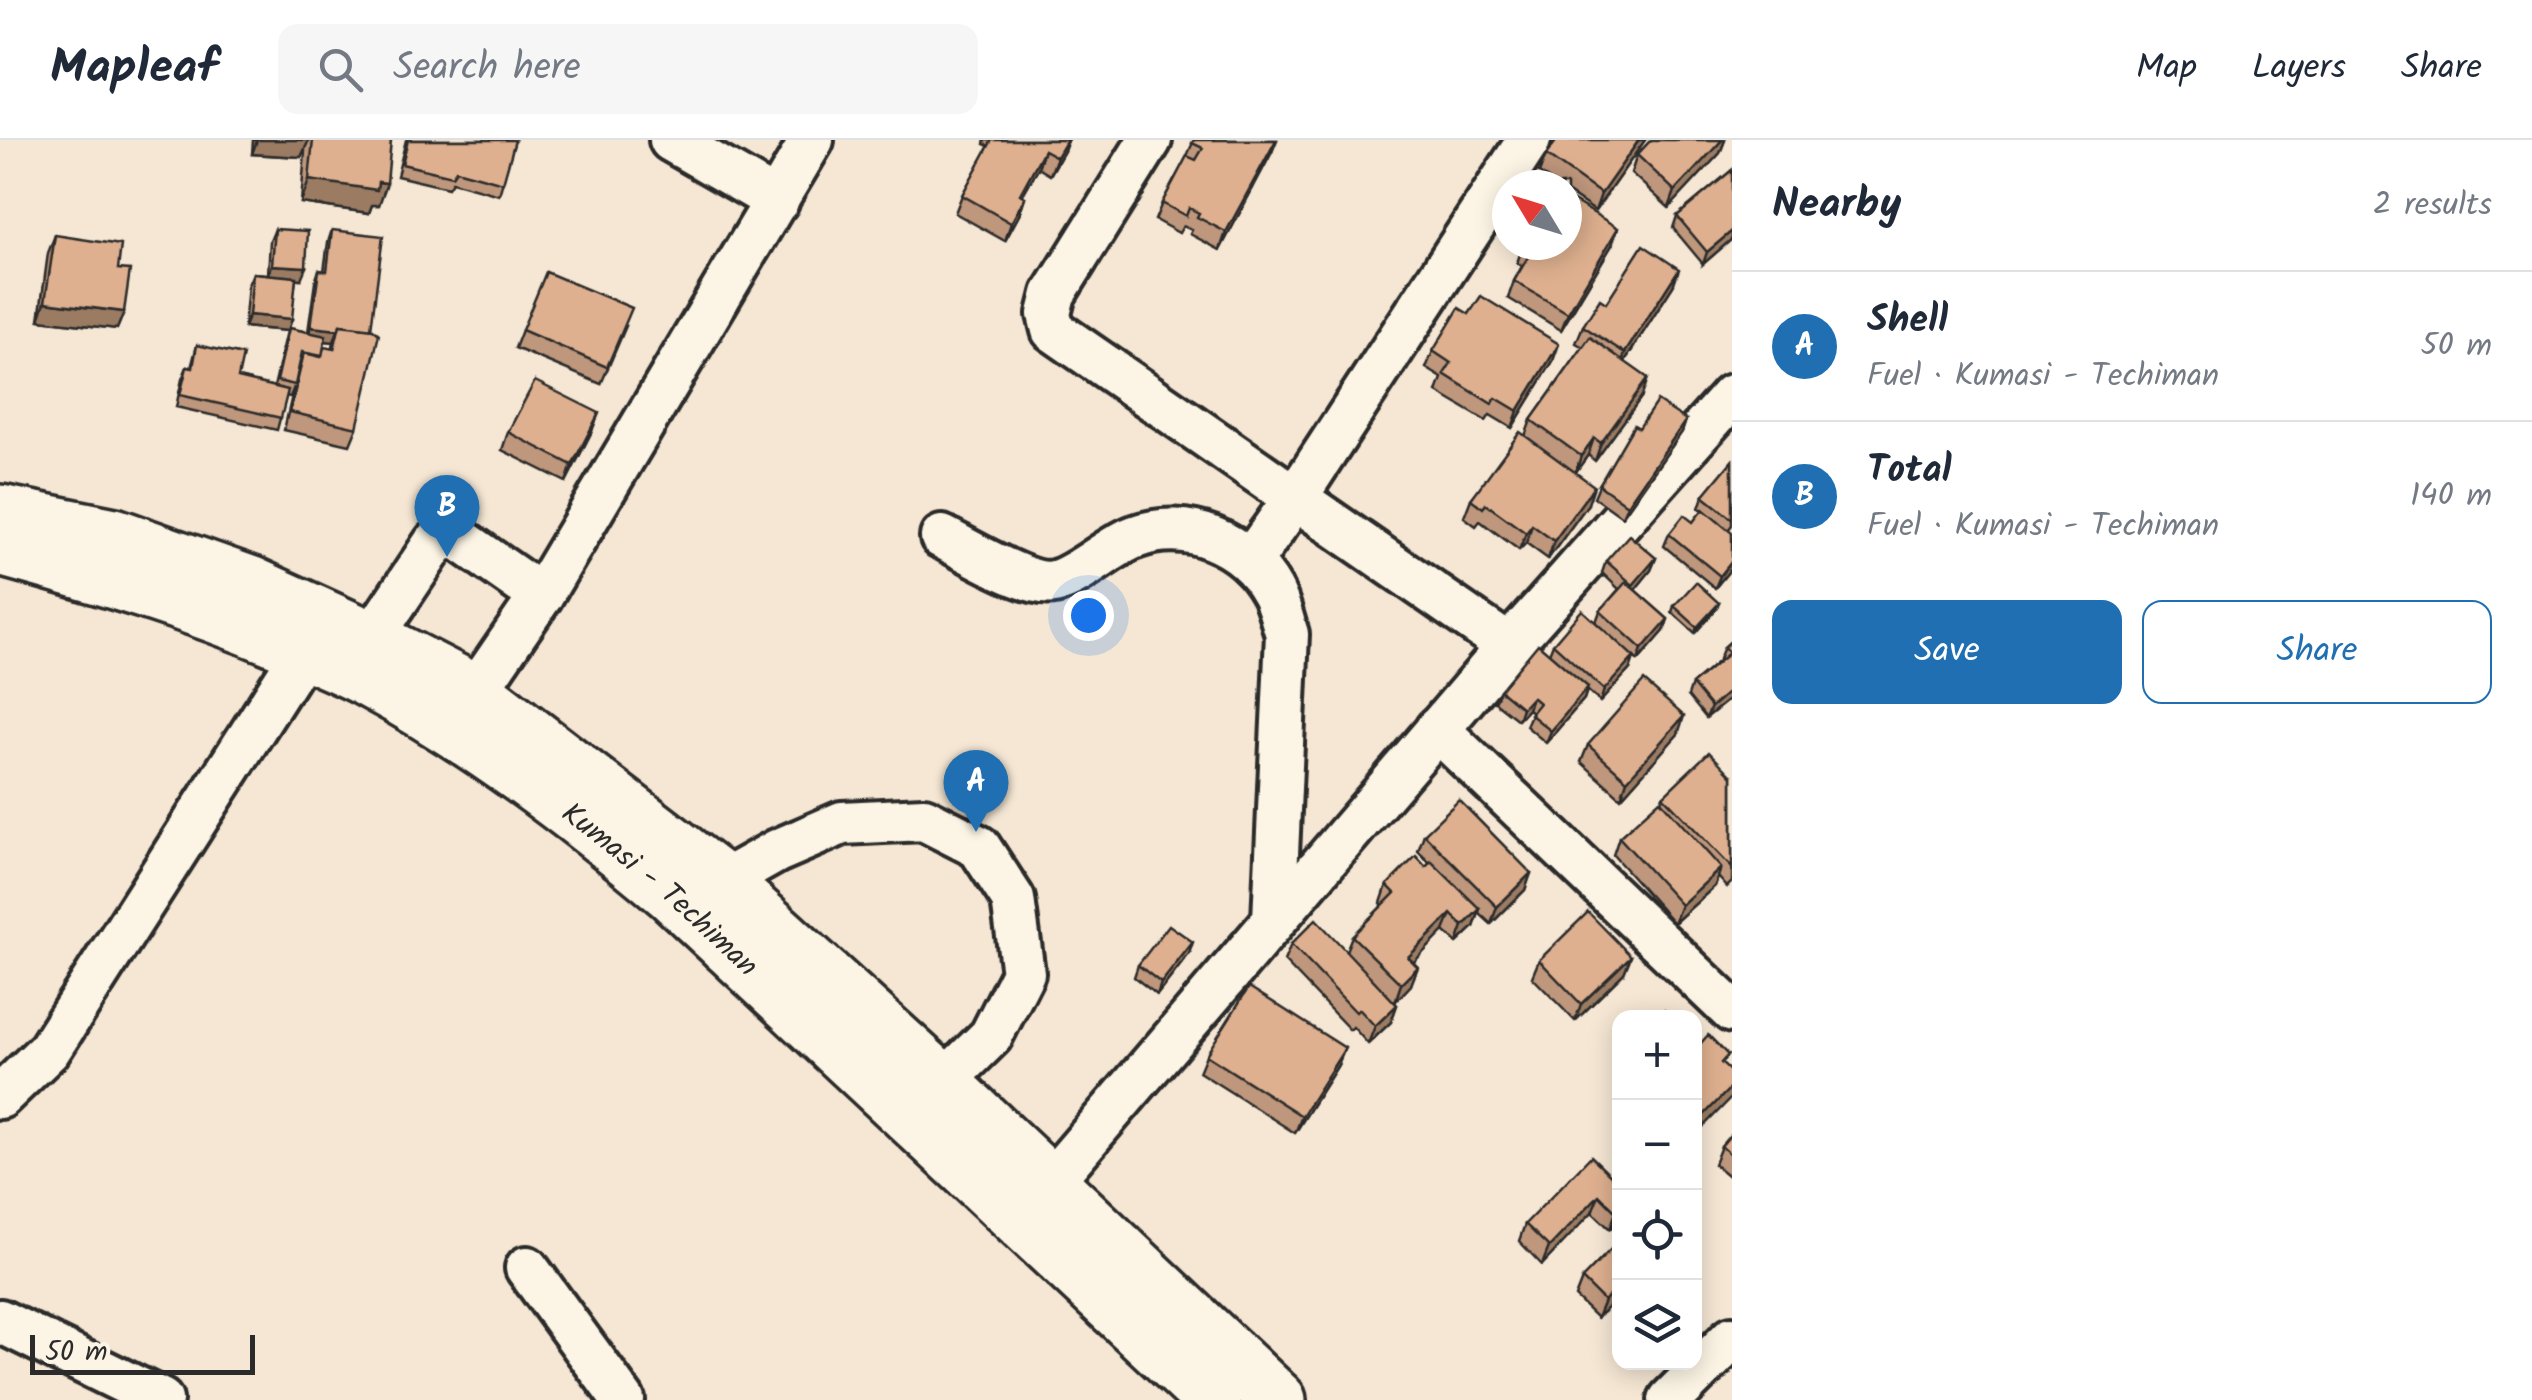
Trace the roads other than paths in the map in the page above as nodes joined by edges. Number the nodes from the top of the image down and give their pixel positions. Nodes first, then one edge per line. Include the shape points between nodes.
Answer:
1 (671, 140) edge
2 (812, 140) edge
3 (1150, 140) edge
4 (1529, 140) edge
5 (777, 201) junction
6 (1732, 396) edge
7 (1296, 497) junction
8 (0, 514) edge
9 (942, 537) dead end
10 (0, 548) edge
11 (1250, 562) junction
12 (541, 596) junction
13 (371, 639) junction
14 (1508, 646) junction
15 (304, 651) junction
16 (463, 711) junction
17 (1437, 729) junction
18 (722, 882) junction
19 (1274, 920) junction
20 (1732, 1011) edge
21 (943, 1084) junction
22 (0, 1097) edge
23 (1049, 1184) junction
24 (527, 1268) dead end
25 (0, 1320) edge
26 (1732, 1338) edge
27 (161, 1400) edge
28 (623, 1400) edge
29 (1213, 1400) edge
30 (1278, 1400) edge
31 (1670, 1400) edge

1 - 5 street
2 - 5 street
3 - 7 street via 1054,294 1053,330
4 - 7 street
5 - 12 street
6 - 14 street
7 - 11 street
7 - 14 street
8 - 13 highway via 114,536
9 - 11 street via 1035,582 1055,582 1135,537 1185,528
10 - 15 highway, Kumasi - Techiman via 210,610
11 - 19 street via 1273,591 1286,634
12 - 13 street via 449,537 435,543
12 - 16 street
13 - 16 highway
14 - 17 street
15 - 16 highway, Kumasi - Techiman
15 - 22 street via 49,1050
16 - 18 highway
16 - 29 highway, Kumasi - Techiman via 672,893
17 - 19 street
17 - 20 street
18 - 21 highway
18 - 21 street via 842,823 924,819 979,846 1012,898 1024,972 991,1036
19 - 23 street
21 - 23 highway
23 - 30 highway
24 - 28 street
25 - 27 street
26 - 31 street

